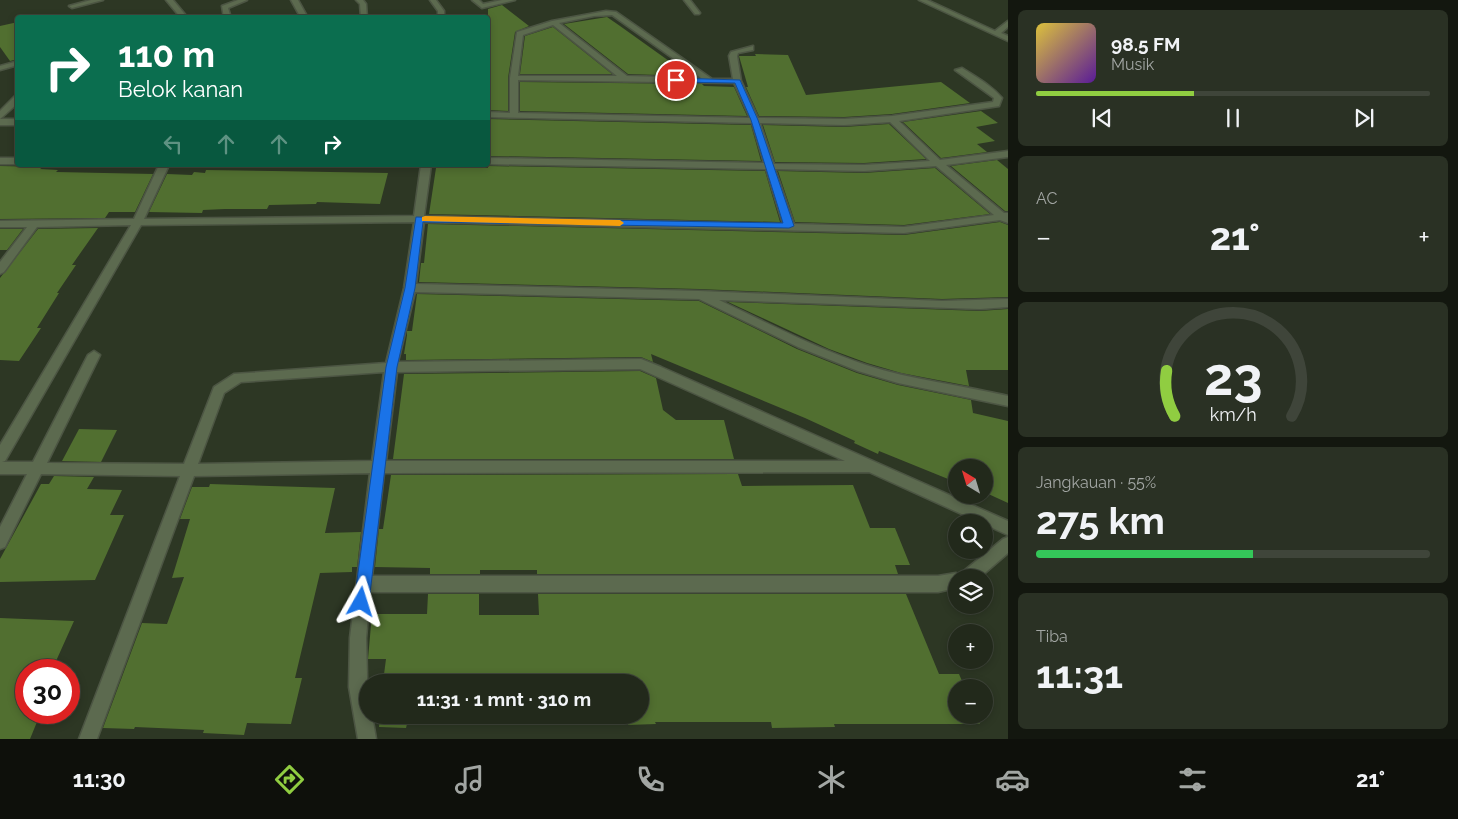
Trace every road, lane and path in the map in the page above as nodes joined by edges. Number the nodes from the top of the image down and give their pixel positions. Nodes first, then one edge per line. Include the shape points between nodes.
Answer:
1 (100, 0) edge
2 (169, 0) edge
3 (244, 0) edge
4 (294, 0) edge
5 (359, 0) edge
6 (433, 0) edge
7 (475, 0) edge
8 (512, 0) edge
9 (686, 0) edge
10 (922, 0) edge
11 (72, 6) edge
12 (697, 12) dead end
13 (182, 15) edge
14 (227, 15) edge
15 (305, 15) edge
16 (364, 15) edge
17 (441, 15) edge
18 (555, 23) junction
19 (1008, 23) edge
20 (996, 34) junction
21 (1008, 39) edge
22 (750, 48) dead end
23 (15, 64) edge
24 (0, 68) edge
25 (959, 70) dead end
26 (514, 78) junction
27 (625, 78) junction
28 (710, 81) junction
29 (737, 81) junction
30 (15, 101) edge
31 (490, 115) edge
32 (514, 115) junction
33 (0, 116) edge
34 (892, 119) junction
35 (754, 120) junction
36 (0, 122) edge
37 (15, 122) edge
38 (1008, 154) edge
39 (0, 161) edge
40 (15, 161) edge
41 (490, 161) edge
42 (938, 163) junction
43 (768, 166) junction
44 (163, 167) edge
45 (426, 167) edge
46 (1006, 218) edge
47 (419, 219) junction
48 (0, 224) edge
49 (34, 224) junction
50 (137, 224) junction
51 (789, 226) junction
52 (0, 270) edge
53 (410, 288) junction
54 (699, 295) junction
55 (1008, 302) edge
56 (94, 355) dead end
57 (391, 367) junction
58 (1005, 399) edge
59 (0, 457) edge
60 (379, 467) junction
61 (871, 467) junction
62 (0, 468) edge
63 (36, 468) junction
64 (188, 470) junction
65 (1008, 528) edge
66 (0, 542) edge
67 (1008, 544) edge
68 (977, 569) edge
69 (948, 582) edge
70 (363, 584) junction
71 (88, 739) edge
72 (367, 739) edge

1 - 11 street
2 - 13 street
3 - 14 street via 224,7
4 - 15 street
5 - 16 street via 363,4
6 - 17 street
7 - 8 street via 482,6
9 - 12 street
10 - 20 street
18 - 26 street via 520,34
18 - 27 street
18 - 28 street via 614,13
19 - 20 street
20 - 21 street
22 - 29 street via 735,52
23 - 24 street
25 - 34 street via 991,91 998,98 996,104
26 - 27 street
26 - 32 street
27 - 28 street
28 - 29 street
29 - 35 street
30 - 33 street
31 - 32 street
32 - 35 street
34 - 35 street via 844,122
34 - 42 street
35 - 43 street
36 - 37 street
38 - 42 street
39 - 40 street
41 - 43 street
42 - 43 street via 864,168
42 - 46 street
43 - 51 street
44 - 50 street
45 - 47 street
46 - 51 street via 904,230
47 - 50 street
47 - 51 street
47 - 53 street
48 - 49 street
49 - 50 street
49 - 52 street
50 - 59 street
53 - 54 street
53 - 57 street
54 - 55 street via 942,305
54 - 58 street via 862,368
56 - 63 street
57 - 60 street
57 - 61 street via 641,364
57 - 64 street via 238,377 226,383 219,390
60 - 61 street
60 - 64 street
60 - 70 street
61 - 65 street
62 - 63 street
63 - 64 street
63 - 66 street
64 - 71 street
67 - 68 street
69 - 70 street
70 - 72 street via 358,687

